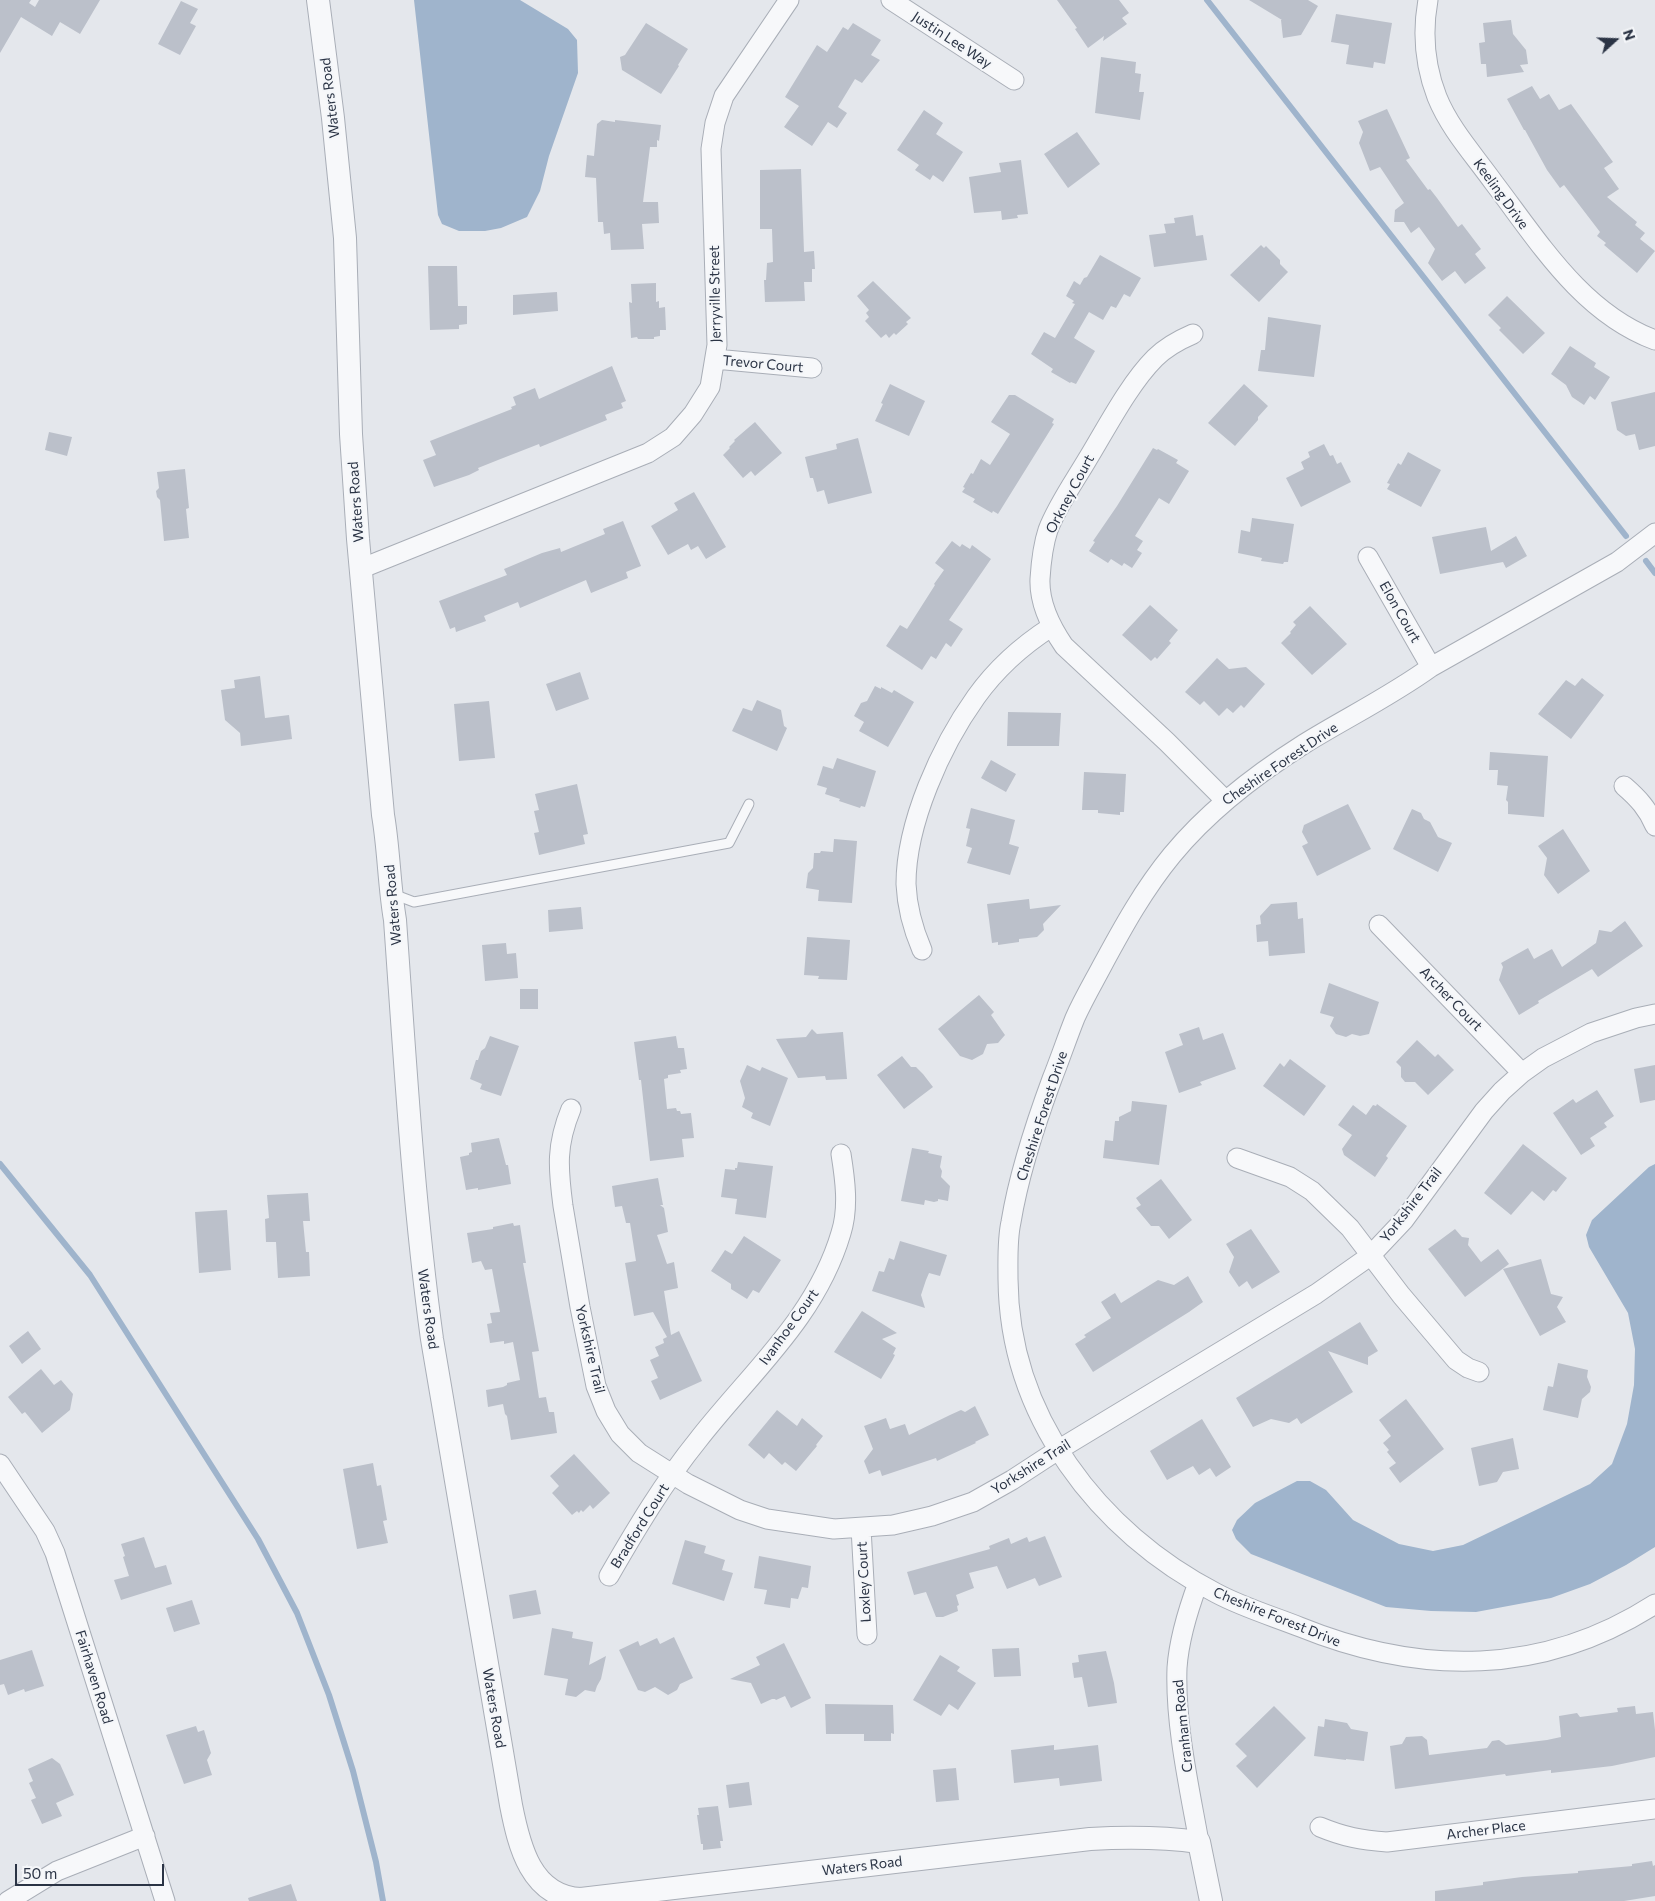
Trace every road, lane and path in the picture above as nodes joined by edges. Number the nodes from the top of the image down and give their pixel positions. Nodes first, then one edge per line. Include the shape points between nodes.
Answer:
1 (318, 0) edge
2 (789, 0) edge
3 (890, 0) edge
4 (1428, 0) edge
5 (1014, 80) dead end
6 (1193, 334) dead end
7 (1655, 340) edge
8 (715, 359) junction
9 (812, 368) dead end
10 (1655, 533) edge
11 (1368, 557) dead end
12 (360, 569) junction
13 (1051, 627) junction
14 (1431, 667) junction
15 (1624, 786) dead end
16 (1225, 800) junction
17 (749, 804) dead end
18 (1655, 826) edge
19 (390, 893) junction
20 (1379, 925) dead end
21 (922, 950) dead end
22 (1655, 1014) edge
23 (1522, 1073) junction
24 (571, 1109) dead end
25 (841, 1154) dead end
26 (1236, 1158) dead end
27 (1370, 1256) junction
28 (1479, 1372) dead end
29 (1058, 1450) junction
30 (0, 1464) edge
31 (672, 1475) junction
32 (860, 1528) junction
33 (609, 1576) dead end
34 (1198, 1583) junction
35 (1655, 1604) edge
36 (867, 1635) dead end
37 (1655, 1809) edge
38 (1320, 1826) dead end
39 (145, 1836) junction
40 (1199, 1842) junction
41 (553, 1897) edge
42 (8, 1901) edge
43 (165, 1901) edge
44 (1211, 1901) edge

1 - 12 street, Waters Road via 345,238 351,434
2 - 8 street, Jerryville Street via 724,96 715,123 711,149
3 - 5 street, Justin Lee Way
4 - 7 street, Keeling Drive via 1424,21 1425,45 1434,88 1448,120 1558,268 1596,305 1638,334
6 - 13 street, Orkney Court via 1174,342 1142,373 1104,431 1048,530 1040,581
8 - 9 street, Trevor Court
8 - 12 street, Jerryville Street via 710,387 693,414 673,437 648,453
10 - 14 street, Cheshire Forest Drive via 1617,562
11 - 14 street, Elon Court
12 - 19 street, Waters Road
13 - 16 street, Orkney Court via 1064,646 1090,672
13 - 21 street via 1012,657 977,696 928,786 907,861 906,885 909,910
14 - 16 street, Cheshire Forest Drive via 1410,683 1302,746
15 - 18 street via 1640,800
16 - 29 street, Cheshire Forest Drive via 1174,852 1151,881 1124,927 1076,1016 1026,1156 1010,1224 1009,1302 1028,1390 1044,1428
17 - 19 lane via 729,844 414,902
19 - 41 street, Waters Road via 395,920 423,1273 432,1339 514,1824 528,1863
20 - 23 street, Archer Court
22 - 23 street, Yorkshire Trail via 1591,1033
23 - 27 street, Yorkshire Trail via 1484,1111 1404,1220
24 - 31 street, Yorkshire Trail via 562,1129 558,1151 559,1180 596,1386 620,1434 639,1453
25 - 31 street, Ivanhoe Court via 845,1206 841,1232 822,1282 777,1349 698,1439
26 - 27 street via 1290,1177 1312,1191 1350,1228
27 - 28 street via 1456,1360
27 - 29 street, Yorkshire Trail via 1316,1294
29 - 32 street, Yorkshire Trail via 973,1502 893,1525
29 - 34 street, Cheshire Forest Drive via 1124,1531
30 - 39 street, Fairhaven Road via 45,1530 55,1553
31 - 32 street, Yorkshire Trail via 740,1510 768,1519 834,1528
31 - 33 street, Bradford Court
32 - 36 street, Loxley Court
34 - 35 street, Cheshire Forest Drive via 1217,1594 1351,1646 1426,1661 1499,1660 1535,1654 1606,1632
34 - 40 street, Cranham Road via 1181,1638 1177,1675 1183,1745
37 - 38 street, Archer Place via 1387,1842 1356,1840
39 - 42 street via 57,1871
39 - 43 street, Fairhaven Road
40 - 41 street, Waters Road via 1166,1837 1090,1839 582,1899
40 - 44 street

